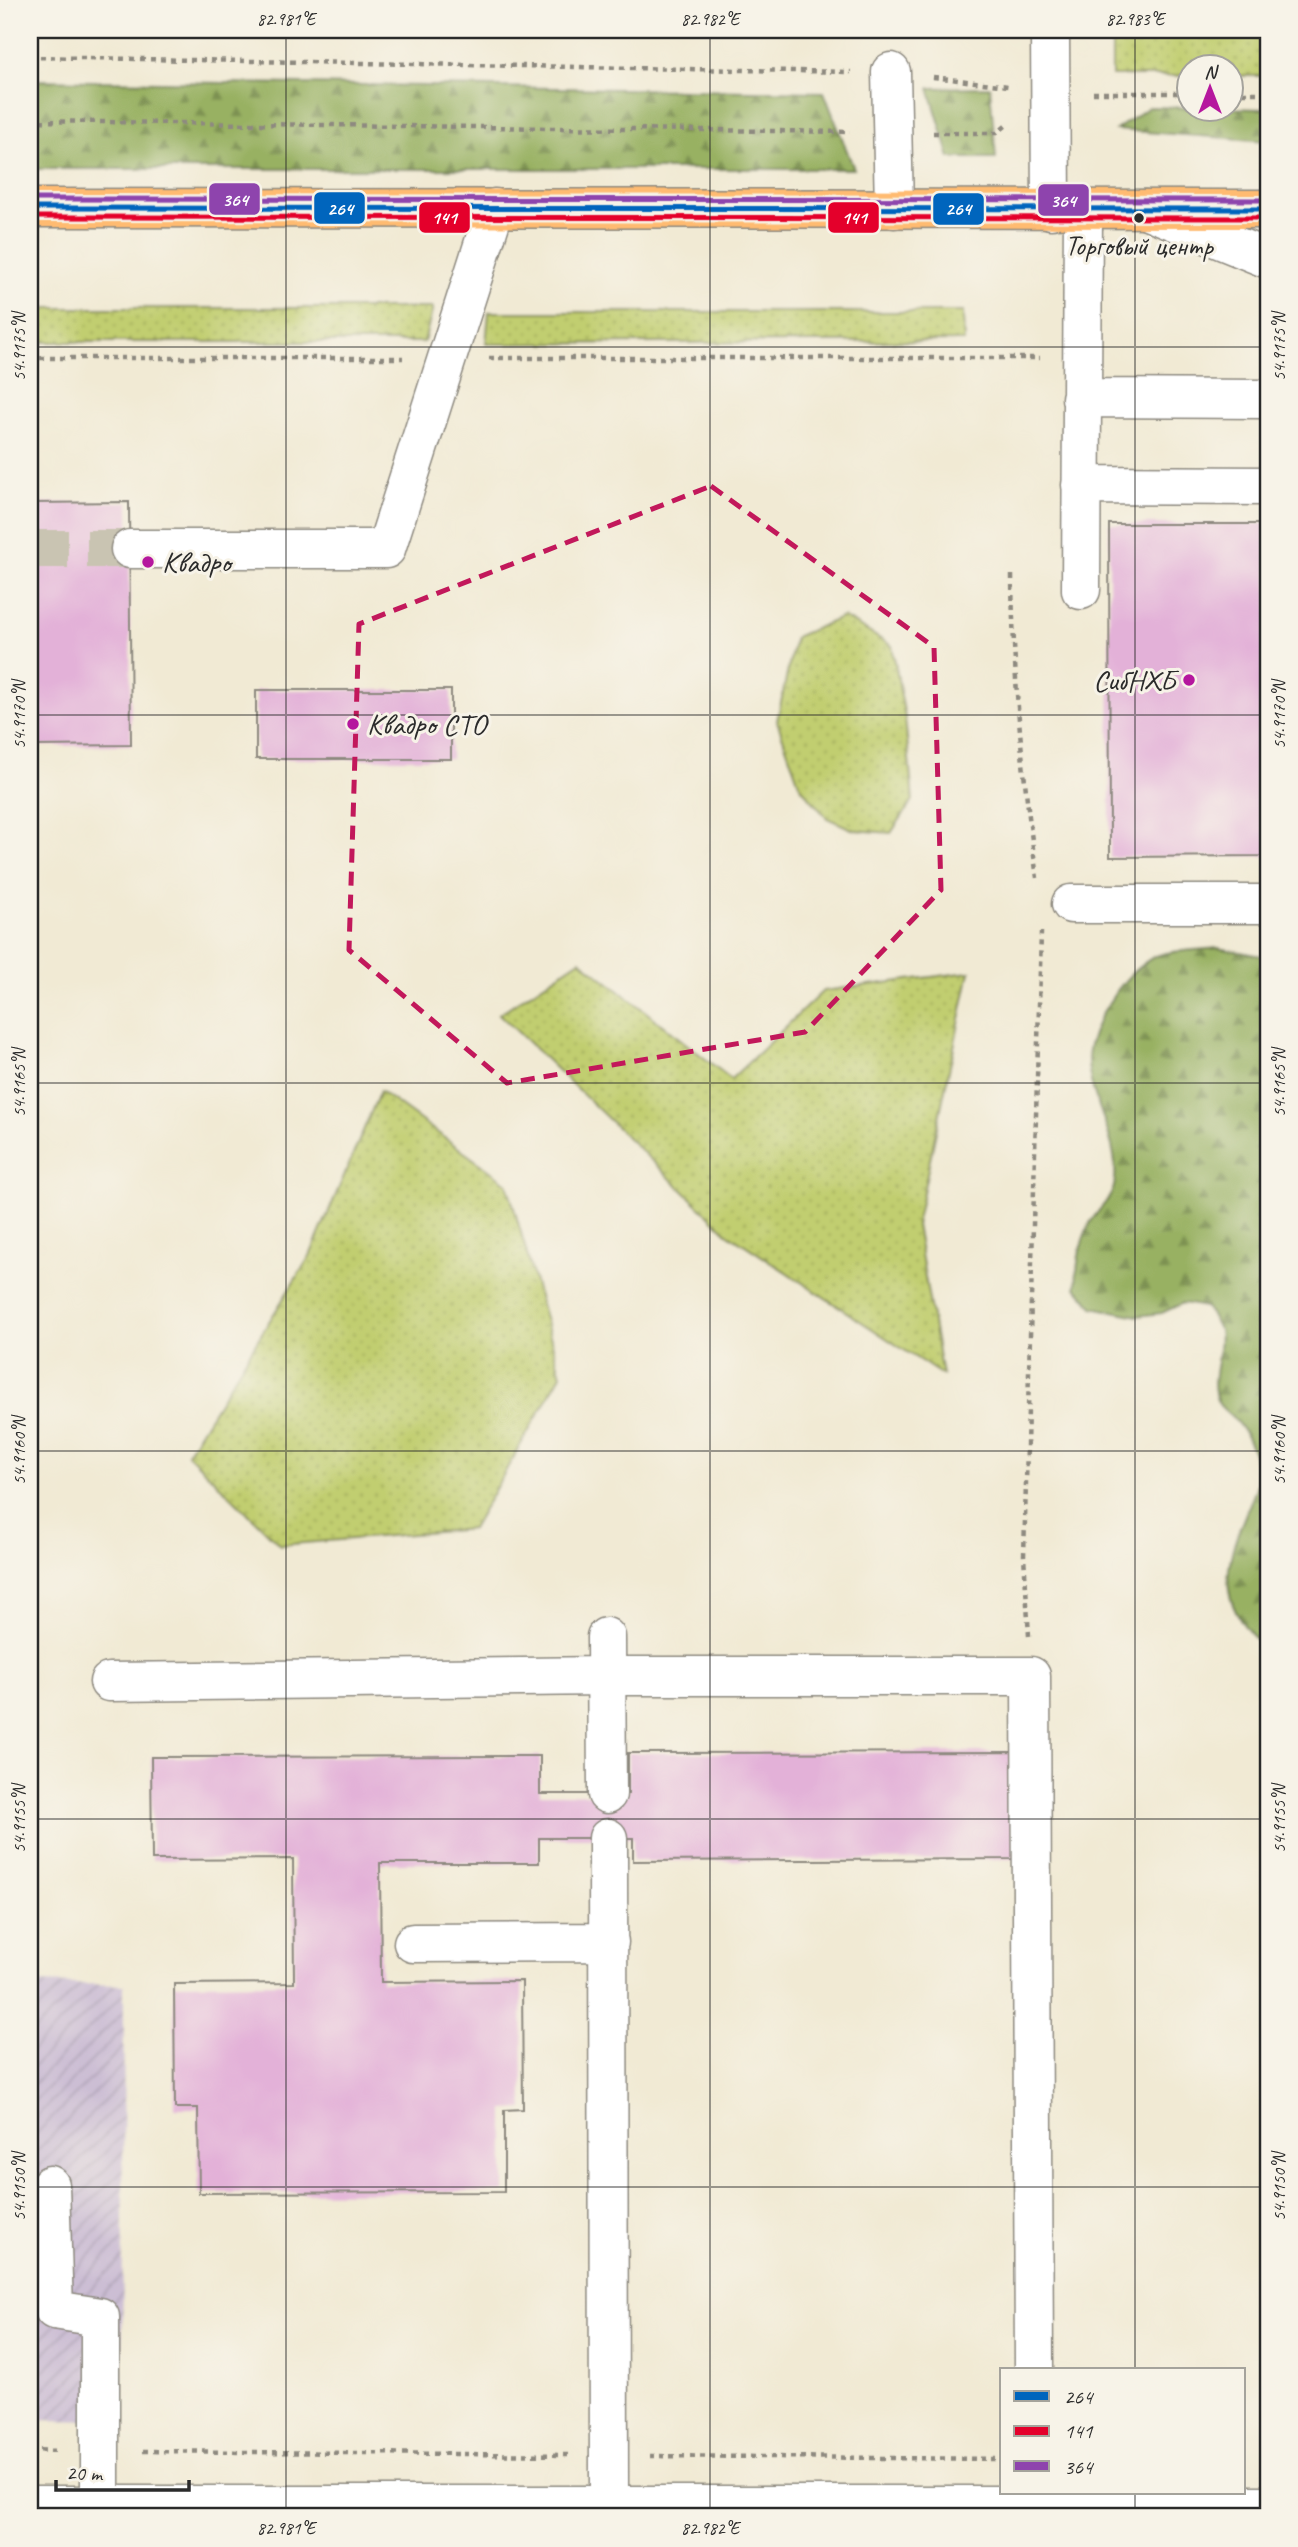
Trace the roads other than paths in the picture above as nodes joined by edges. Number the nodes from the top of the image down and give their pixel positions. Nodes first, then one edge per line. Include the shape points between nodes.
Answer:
1 (1050, 30) edge
2 (891, 72) road end
3 (30, 208) edge
4 (495, 208) junction
5 (1143, 208) junction
6 (894, 209) junction
7 (1268, 209) edge
8 (1067, 210) junction
9 (1268, 259) edge
10 (1081, 398) junction
11 (1268, 399) edge
12 (1081, 485) junction
13 (1268, 486) edge
14 (130, 549) tunnel mouth
15 (1081, 590) dead end
16 (1268, 904) edge
17 (1056, 915) road end
18 (606, 1637) dead end
19 (606, 1676) junction
20 (109, 1682) dead end
21 (607, 1794) dead end
22 (608, 1838) dead end
23 (609, 1941) junction
24 (413, 1943) dead end
25 (50, 2185) dead end
26 (1034, 2368) edge
27 (1035, 2499) edge
28 (30, 2505) edge
29 (100, 2505) junction
30 (609, 2505) junction
31 (1268, 2505) edge
32 (368, 2511) edge

1 - 8 street via 1050,90
2 - 6 street
3 - 4 main road
4 - 6 main road
4 - 14 street via 386,549
5 - 7 main road
5 - 8 main road
5 - 9 street
6 - 8 main road
8 - 10 street
10 - 11 street
10 - 12 street
12 - 13 street
12 - 15 street
16 - 17 street
18 - 19 street
19 - 20 street
19 - 21 street
19 - 26 street via 1031,1676
22 - 23 street
23 - 24 street
23 - 30 street
25 - 29 street via 54,2310 100,2317
27 - 30 street
27 - 31 street
28 - 29 street
29 - 32 street
30 - 32 street

